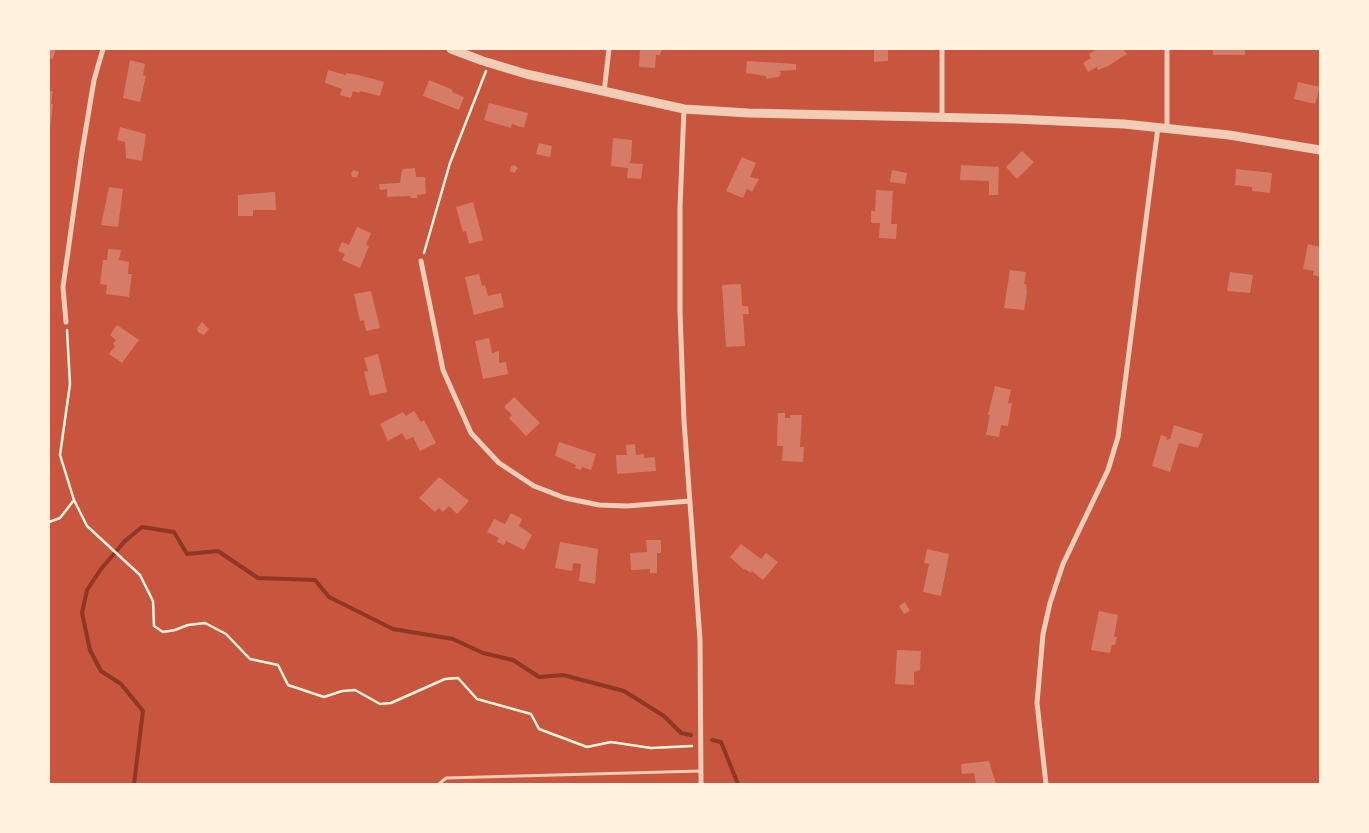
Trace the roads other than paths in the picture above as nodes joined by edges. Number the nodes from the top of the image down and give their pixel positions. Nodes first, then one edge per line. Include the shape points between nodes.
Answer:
1 (103, 49) edge
2 (451, 49) edge
3 (609, 49) edge
4 (942, 49) edge
5 (1167, 49) edge
6 (604, 92) junction
7 (684, 109) junction
8 (942, 117) junction
9 (1162, 127) junction
10 (1320, 150) edge
11 (421, 261) road end
12 (66, 322) road end
13 (690, 501) junction
14 (701, 771) junction
15 (439, 784) edge
16 (701, 784) edge
17 (1046, 784) edge

1 - 12 street via 94,80 63,286
2 - 6 street via 489,64
3 - 6 street
4 - 8 street
5 - 9 street
6 - 7 street
7 - 8 street
7 - 13 street via 680,274
8 - 9 street via 1086,121
9 - 10 street via 1229,134
9 - 17 street via 1118,437 1108,470 1060,572 1043,634 1037,703
11 - 13 street via 443,370 471,433 499,463 534,486 565,498 599,505
13 - 14 street via 700,640
14 - 15 lane via 446,778
14 - 16 street

